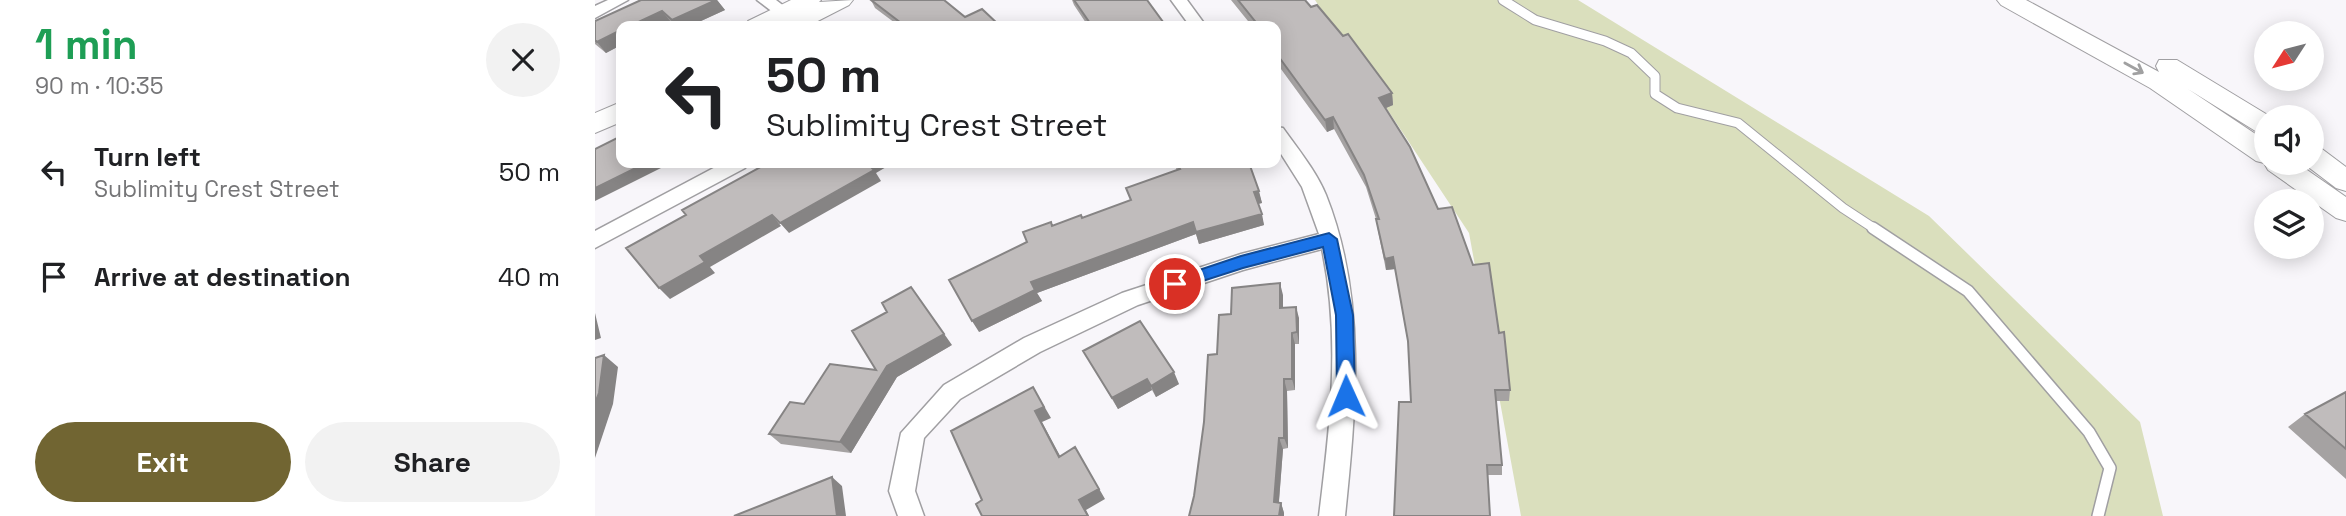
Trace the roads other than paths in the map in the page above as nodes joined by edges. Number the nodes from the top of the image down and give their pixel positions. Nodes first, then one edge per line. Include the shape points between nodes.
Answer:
1 (619, 0) edge
2 (809, 0) edge
3 (841, 0) edge
4 (1179, 0) edge
5 (1503, 0) edge
6 (2009, 0) edge
7 (2045, 0) edge
8 (595, 13) edge
9 (787, 18) edge
10 (1194, 21) edge
11 (616, 94) edge
12 (595, 105) edge
13 (616, 114) edge
14 (2254, 118) edge
15 (595, 124) edge
16 (1281, 141) edge
17 (2254, 146) edge
18 (2324, 165) edge
19 (729, 168) edge
20 (2295, 175) edge
21 (2346, 181) edge
22 (2346, 211) edge
23 (1329, 239) junction
24 (595, 240) edge
25 (911, 516) edge
26 (1332, 516) edge
27 (2098, 516) edge

1 - 8 street
2 - 9 main road
3 - 9 main road
4 - 10 street
5 - 27 lane via 1535,20 1631,53 1655,76 1655,94 1677,108 1738,123 1843,208 1968,290 2089,432 2110,468
6 -> 17 main road via 2159,82
7 - 14 main road via 2185,75
11 - 12 main road
13 - 15 main road
16 - 23 street via 1315,193
18 - 21 main road
19 - 24 street
20 - 22 main road
23 - 25 street via 1130,299 1032,345 952,392 913,433 902,491
23 - 26 street via 1345,315 1346,396

